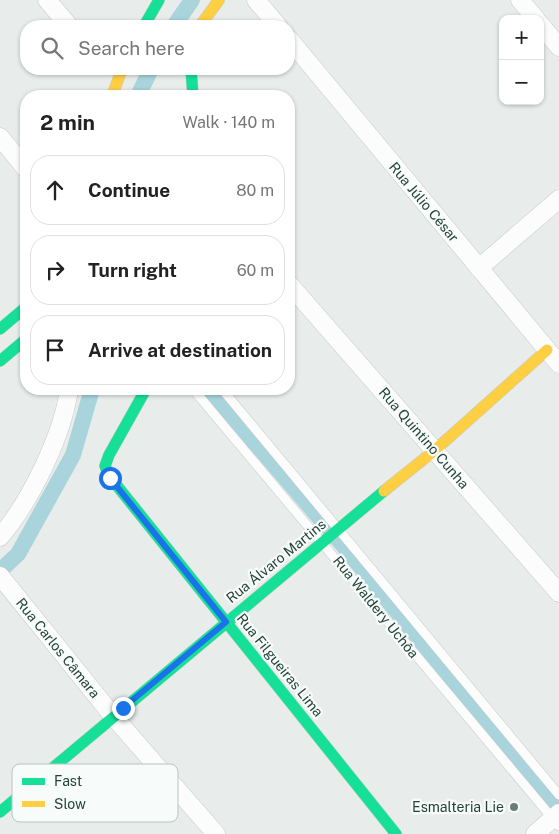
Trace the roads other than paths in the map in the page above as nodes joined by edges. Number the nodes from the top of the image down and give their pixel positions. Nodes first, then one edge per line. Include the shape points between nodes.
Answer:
1 (47, 0) edge
2 (159, 0) edge
3 (219, 0) edge
4 (256, 0) edge
5 (520, 0) edge
6 (533, 15) edge
7 (64, 20) edge
8 (147, 20) edge
9 (204, 20) edge
10 (273, 20) edge
11 (544, 29) edge
12 (295, 46) edge
13 (559, 47) edge
14 (192, 75) edge
15 (194, 90) edge
16 (0, 137) edge
17 (20, 162) edge
18 (559, 200) edge
19 (479, 268) junction
20 (295, 291) edge
21 (20, 312) edge
22 (0, 329) edge
23 (20, 344) edge
24 (547, 350) junction
25 (0, 361) edge
26 (559, 364) edge
27 (68, 395) edge
28 (143, 395) edge
29 (198, 395) edge
30 (227, 395) edge
31 (435, 450) junction
32 (339, 529) junction
33 (0, 537) edge
34 (323, 541) junction
35 (4, 581) edge
36 (559, 593) edge
37 (226, 622) junction
38 (113, 716) junction
39 (56, 764) edge
40 (155, 764) edge
41 (178, 790) edge
42 (559, 795) edge
43 (12, 802) edge
44 (0, 812) edge
45 (557, 819) edge
46 (216, 834) edge
47 (396, 834) edge
48 (535, 834) edge

1 - 7 street
2 - 8 street
3 - 9 street
4 - 10 street
5 - 6 street
11 - 13 street
12 - 19 street, Rua Júlio César
14 - 15 street
16 - 17 street
18 - 19 street
19 - 24 street, Rua Júlio César
20 - 31 street, Rua Quintino Cunha
21 - 22 street
23 - 25 street
24 - 26 street, Rua Júlio César
24 - 31 street, Rua Álvaro Martins
27 - 33 street via 33,490
28 - 37 street, Rua Filgueiras Lima via 105,466 110,478
29 - 34 lane, Rua Waldery Uchôa
30 - 32 lane, Rua Waldery Uchôa
31 - 32 street, Rua Álvaro Martins
31 - 36 street, Rua Quintino Cunha
32 - 34 street, Rua Álvaro Martins
32 - 42 lane, Rua Waldery Uchôa
34 - 37 street, Rua Álvaro Martins
34 - 45 lane, Rua Waldery Uchôa via 424,666
35 - 38 street, Rua Carlos Câmara
37 - 38 street, Rua Álvaro Martins
37 - 47 street, Rua Filgueiras Lima
38 - 39 street, Rua Álvaro Martins
38 - 40 street, Rua Carlos Câmara
41 - 46 street, Rua Carlos Câmara
43 - 44 street, Rua Álvaro Martins
45 - 48 street

